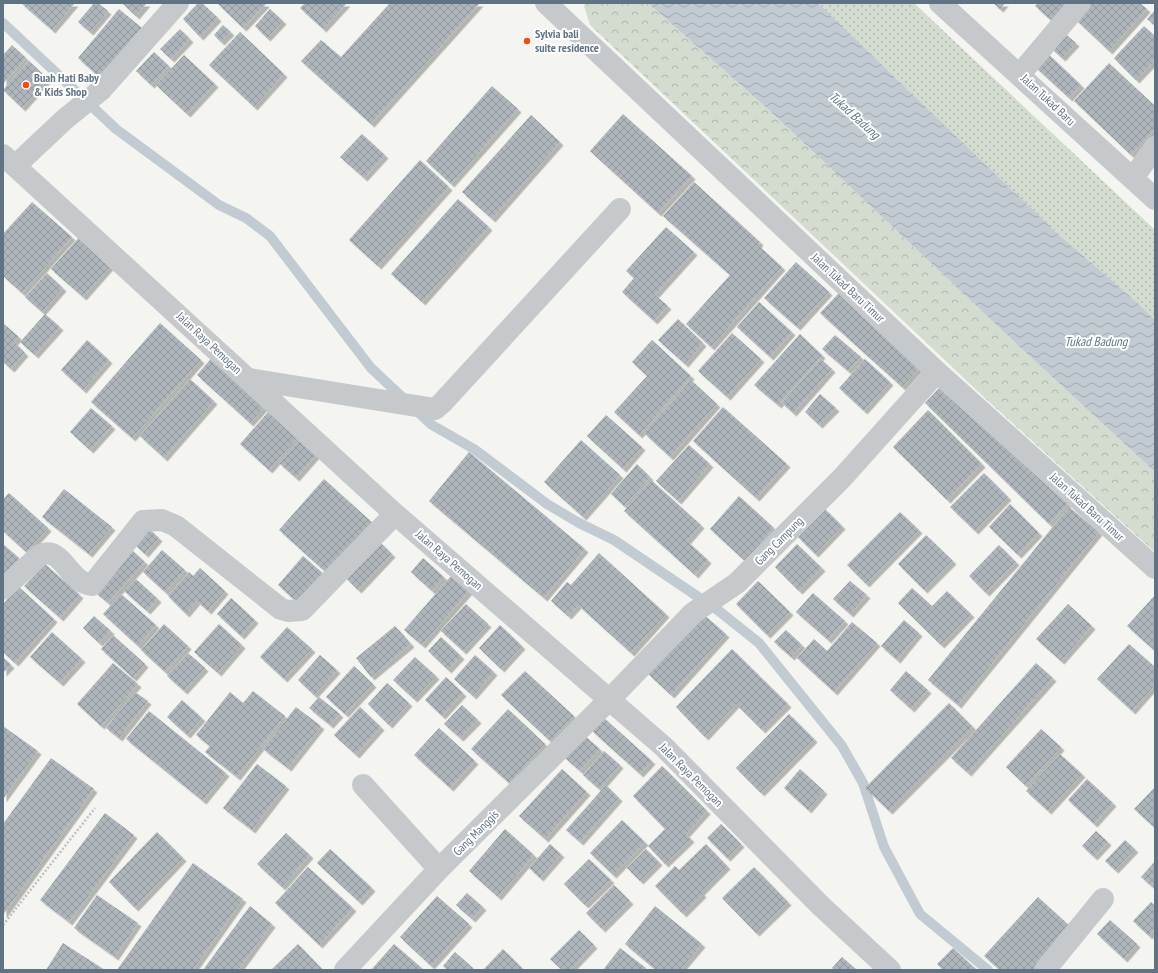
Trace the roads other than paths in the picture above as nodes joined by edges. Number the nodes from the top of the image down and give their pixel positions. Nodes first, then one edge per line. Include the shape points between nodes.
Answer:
1 (178, 3) edge
2 (546, 3) edge
3 (940, 3) edge
4 (1080, 3) edge
5 (1020, 74) junction
6 (1155, 148) edge
7 (9, 160) edge
8 (1133, 178) junction
9 (1155, 199) edge
10 (620, 209) dead end
11 (937, 372) junction
12 (249, 379) junction
13 (395, 514) junction
14 (1155, 568) edge
15 (3, 589) edge
16 (610, 699) junction
17 (363, 785) dead end
18 (439, 869) junction
19 (1103, 899) dead end
20 (345, 970) edge
21 (890, 970) edge
22 (1046, 970) edge

1 - 7 street via 101,90
2 - 11 street, Jalan Tukad Baru Timur
3 - 5 street, Jalan Tukad Baru
4 - 5 street
5 - 8 street, Jalan Tukad Baru
6 - 8 street
7 - 12 street, Jalan Raya Pemogan
8 - 9 street, Jalan Tukad Baru
10 - 12 street via 435,409
11 - 14 street, Jalan Tukad Baru Timur
11 - 16 street, Gang Campung via 842,478 737,583 693,613
12 - 13 street, Jalan Raya Pemogan
13 - 15 street via 302,610 281,609 176,526 162,520 143,521 92,585 79,582 57,556 45,553
13 - 16 street, Jalan Raya Pemogan
16 - 18 street, Gang Manggis
16 - 21 street, Jalan Raya Pemogan via 664,747 821,906
17 - 18 street
18 - 20 street, Gang Manggis
19 - 22 street

